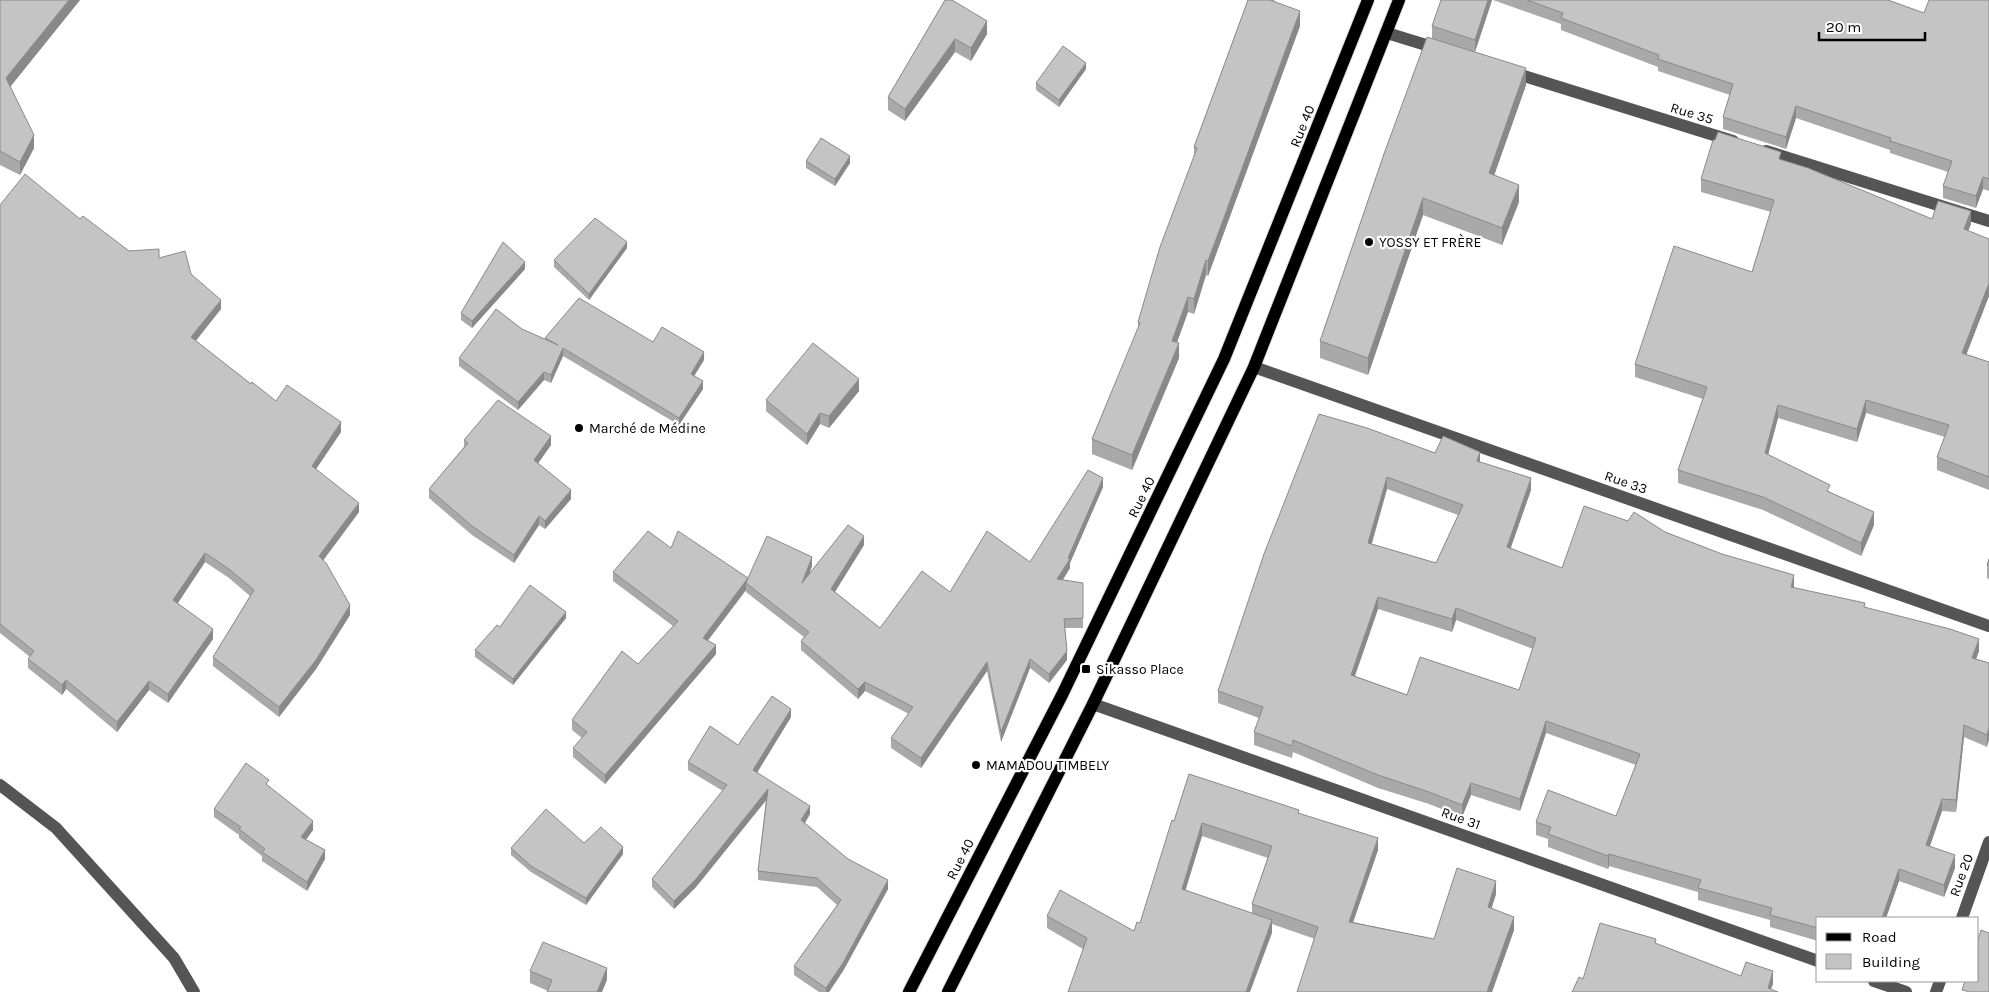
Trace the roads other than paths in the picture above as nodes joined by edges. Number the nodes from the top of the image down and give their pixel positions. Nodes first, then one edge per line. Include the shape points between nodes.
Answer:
1 (1368, 0) edge
2 (1399, 0) edge
3 (1387, 33) junction
4 (1453, 54) edge
5 (1500, 68) edge
6 (1989, 221) edge
7 (1254, 367) junction
8 (1989, 626) edge
9 (1093, 704) junction
10 (0, 785) edge
11 (1989, 842) edge
12 (1962, 917) edge
13 (1816, 960) edge
14 (1877, 982) edge
15 (194, 992) edge
16 (909, 992) edge
17 (948, 992) edge
18 (1906, 992) edge

1 - 16 main road, Rue 40 via 1224,360 1062,694
2 - 3 main road
3 - 4 street
3 - 7 main road
5 - 6 street, Rue 35
7 - 8 street, Rue 33
7 - 9 main road
9 - 13 street, Rue 31
9 - 17 main road
10 - 15 street via 56,828 174,958
11 - 12 street, Rue 20
14 - 18 street

